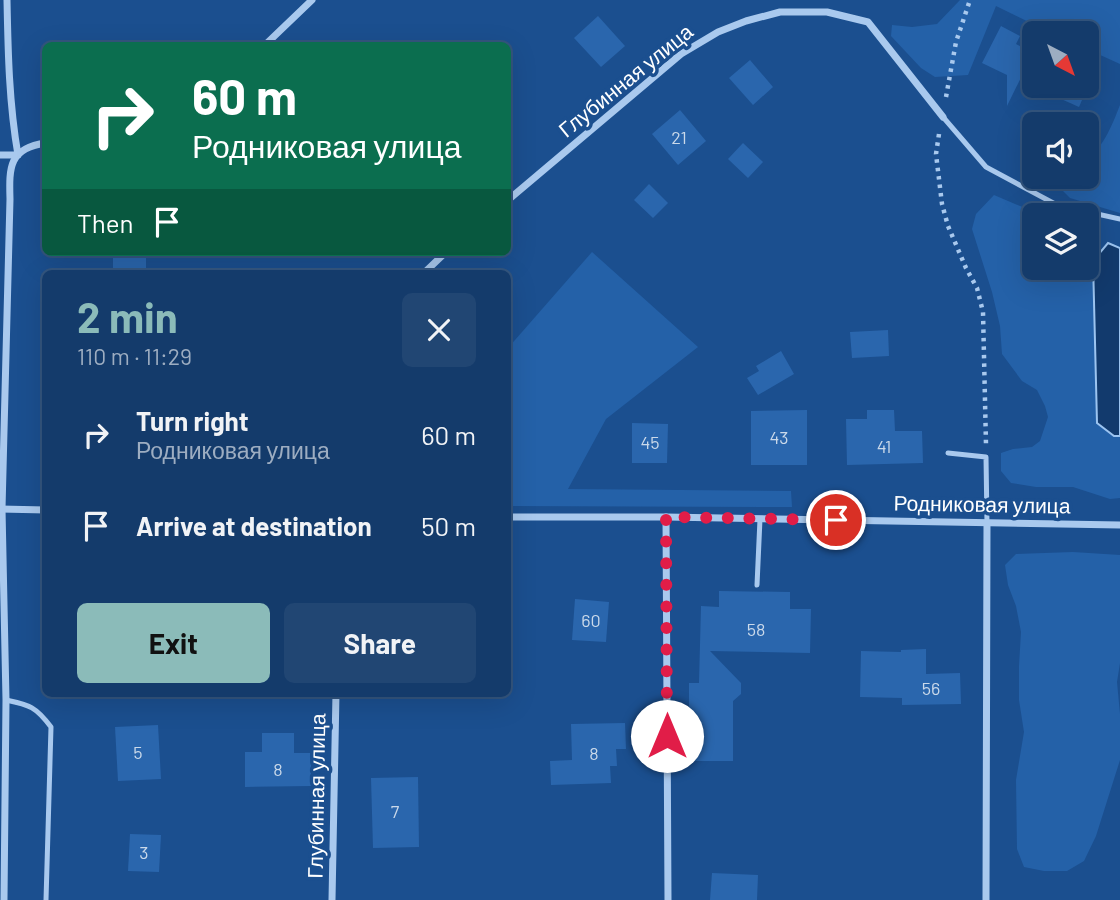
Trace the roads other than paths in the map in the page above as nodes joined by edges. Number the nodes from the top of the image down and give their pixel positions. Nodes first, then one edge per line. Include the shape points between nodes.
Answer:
1 (7, 0) edge
2 (312, 0) edge
3 (268, 42) edge
4 (943, 117) joint
5 (42, 144) edge
6 (0, 155) edge
7 (18, 155) junction
8 (511, 197) edge
9 (1120, 219) edge
10 (442, 256) edge
11 (427, 270) edge
12 (948, 453) dead end
13 (1, 509) edge
14 (42, 510) edge
15 (511, 517) edge
16 (666, 517) junction
17 (760, 519) junction
18 (987, 523) junction
19 (1120, 525) edge
20 (757, 585) dead end
21 (336, 697) edge
22 (6, 700) junction
23 (4, 900) edge
24 (46, 900) edge
25 (332, 900) edge
26 (668, 900) edge
27 (986, 900) edge

1 - 7 street via 8,68
2 - 3 street
4 - 8 street, Глубинная улица via 868,22 827,12 780,12 718,32 681,54
4 - 9 lane via 986,167 1057,205
5 - 7 street
6 - 7 street
7 - 13 street via 9,175
10 - 11 street
12 - 18 lane via 986,457
13 - 14 street
13 - 22 street
15 - 16 street, Родниковая улица
16 - 17 street, Родниковая улица
16 - 26 street
17 - 18 street, Родниковая улица
17 - 20 lane
18 - 19 street, Родниковая улица
18 - 27 street
21 - 25 street, Глубинная улица
22 - 23 street
22 - 24 lane via 29,705 51,727

